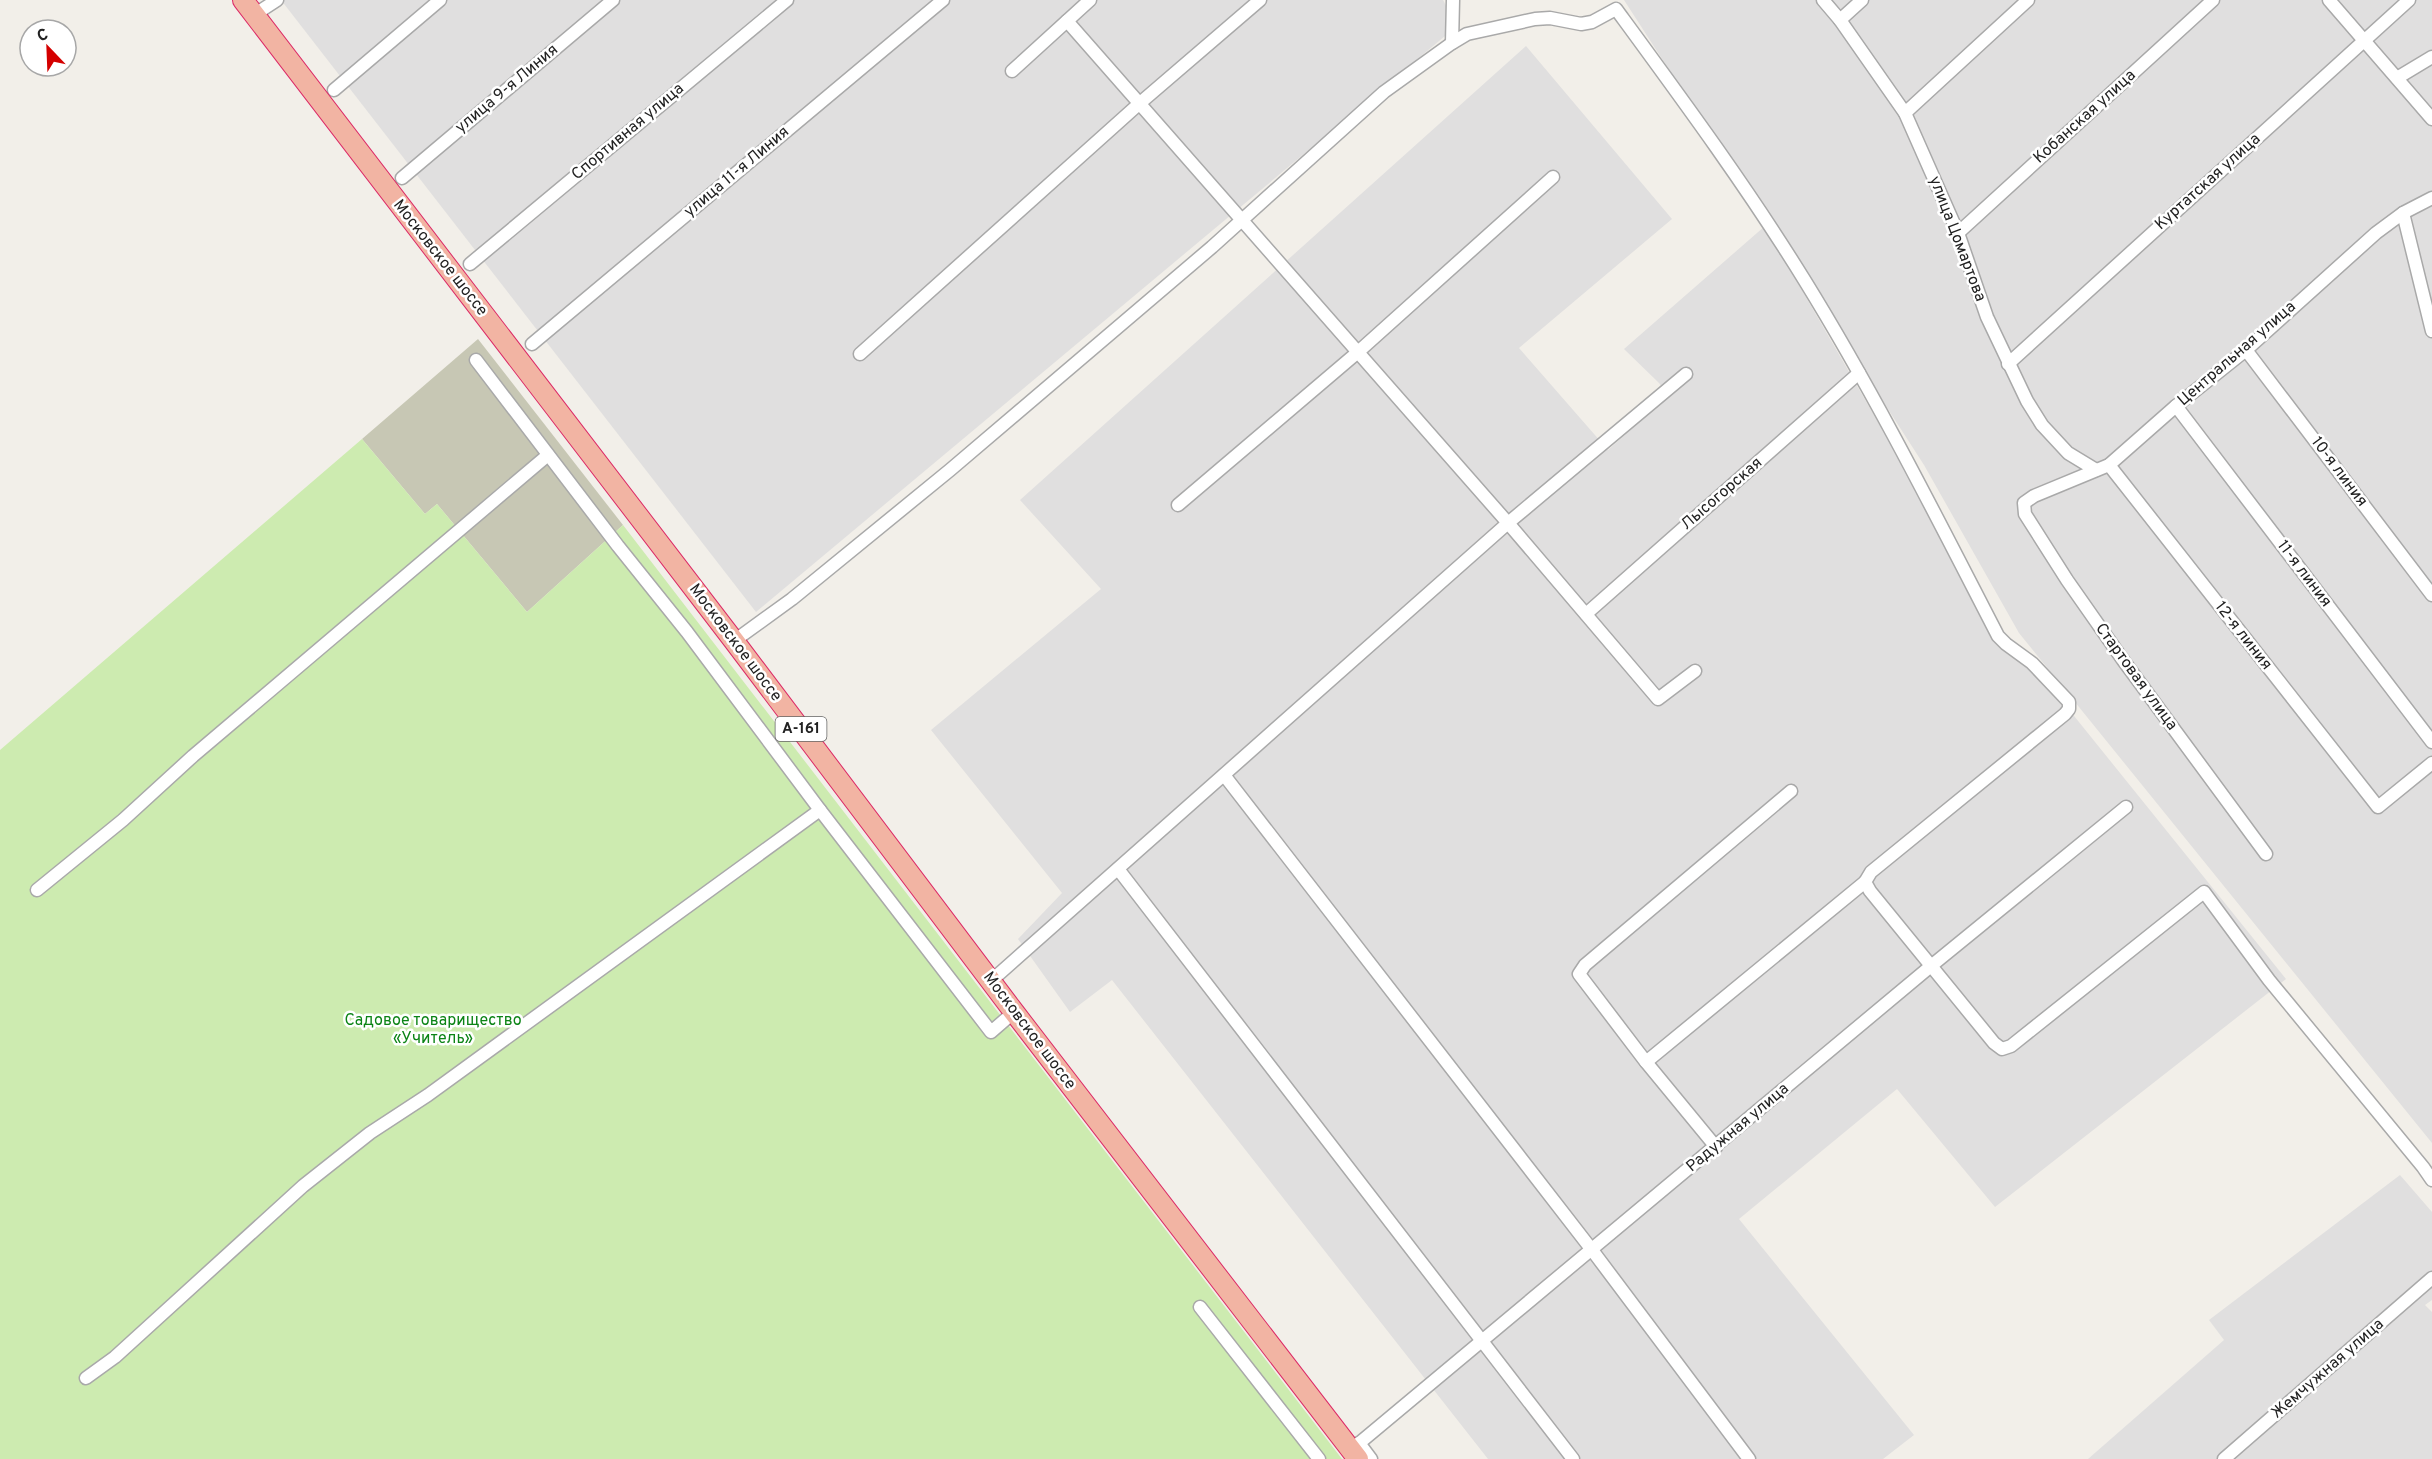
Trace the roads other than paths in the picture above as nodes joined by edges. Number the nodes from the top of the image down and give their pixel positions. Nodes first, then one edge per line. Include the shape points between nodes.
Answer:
1 (440, 0) edge
2 (613, 0) edge
3 (786, 0) edge
4 (943, 0) edge
5 (1090, 0) edge
6 (1260, 0) edge
7 (1454, 0) edge
8 (1823, 0) edge
9 (1862, 0) edge
10 (2028, 0) edge
11 (2213, 0) edge
12 (2329, 0) edge
13 (2409, 0) edge
14 (274, 1) edge
15 (1613, 5) edge
16 (248, 8) edge
17 (1840, 20) junction
18 (1067, 21) junction
19 (2363, 41) junction
20 (1452, 43) junction
21 (2432, 57) edge
22 (1012, 71) dead end
23 (2397, 78) junction
24 (334, 90) dead end
25 (1140, 103) junction
26 (1905, 113) junction
27 (2432, 120) edge
28 (1553, 177) dead end
29 (402, 178) dead end
30 (2432, 198) edge
31 (2403, 213) junction
32 (1240, 220) junction
33 (1958, 234) junction
34 (470, 264) dead end
35 (2432, 331) edge
36 (532, 344) dead end
37 (2246, 350) junction
38 (1358, 352) junction
39 (860, 354) dead end
40 (476, 360) dead end
41 (2008, 364) junction
42 (1859, 373) junction
43 (1686, 374) dead end
44 (2176, 406) junction
45 (548, 455) junction
46 (2109, 465) junction
47 (2096, 470) junction
48 (2034, 496) joint
49 (1178, 505) dead end
50 (1508, 523) junction
51 (2432, 595) edge
52 (1586, 614) junction
53 (734, 641) junction
54 (1695, 671) dead end
55 (2432, 742) edge
56 (2432, 763) edge
57 (1224, 775) junction
58 (1791, 791) dead end
59 (2127, 807) dead end
60 (820, 810) junction
61 (2266, 854) dead end
62 (1118, 869) junction
63 (1865, 882) junction
64 (38, 890) dead end
65 (1931, 966) junction
66 (992, 981) junction
67 (1014, 1012) junction
68 (1646, 1062) junction
69 (1716, 1147) junction
70 (2432, 1180) edge
71 (1592, 1250) junction
72 (2432, 1278) edge
73 (1200, 1307) dead end
74 (1483, 1341) junction
75 (86, 1378) dead end
76 (1356, 1451) edge
77 (1319, 1459) edge
78 (1371, 1459) edge
79 (1573, 1459) edge
80 (1749, 1459) edge
81 (2224, 1459) edge

1 - 24 street
2 - 29 street, улица 9-я Линия
3 - 34 street, Спортивная улица
4 - 36 street, улица 11-я Линия
5 - 18 street
6 - 25 street
7 - 20 street
8 - 17 street, улица Цомартова
9 - 17 street
10 - 26 street
11 - 33 street, Кобанская улица
12 - 19 street
13 - 19 street, Куртатская улица
14 - 16 street
15 - 20 street via 1592,22 1535,19 1467,34
15 - 42 street via 1737,174
16 - 53 highway, Московское шоссе / А-161
17 - 26 street, улица Цомартова
18 - 22 street
18 - 25 street
19 - 23 street
19 - 41 street, Куртатская улица
20 - 32 street via 1384,92
21 - 23 street
23 - 27 street
25 - 32 street
25 - 39 street
26 - 33 street, улица Цомартова
28 - 38 street
30 - 31 street, Центральная улица
31 - 35 street
31 - 37 street, Центральная улица via 2367,240
32 - 38 street
32 - 53 street via 950,470 792,599
33 - 41 street, улица Цомартова
37 - 44 street, Центральная улица
37 - 51 street, 10-я линия
38 - 49 street
38 - 50 street
40 - 45 street
41 - 47 street, улица Цомартова via 2042,425 2068,453
42 - 52 street, Лысогорская
42 - 63 street via 1998,636 2032,663 2069,702 2065,714 1871,872
43 - 50 street
44 - 46 street, Центральная улица
44 - 55 street, 11-я линия
45 - 60 street
45 - 64 street
46 - 47 street, Центральная улица
46 - 56 street, 12-я линия via 2378,807
47 - 48 street, Центральная улица
48 - 61 street, Стартовая улица via 2024,503 2025,514 2061,571
50 - 52 street
50 - 57 street
52 - 54 street via 1658,699
53 - 66 highway, Московское шоссе / А-161
57 - 62 street
57 - 71 street
58 - 68 street via 1579,974
59 - 65 street, Радужная улица
60 - 67 street via 991,1032
60 - 75 street via 362,1140 303,1186 115,1357
62 - 66 street
62 - 74 street
63 - 65 street
63 - 68 street
65 - 69 street, Радужная улица
65 - 70 street via 2002,1049 2011,1046 2204,892 2269,980
66 - 67 highway, Московское шоссе / А-161
67 - 76 highway, Московское шоссе / А-161
68 - 69 street
69 - 71 street, Радужная улица
71 - 74 street, Радужная улица
71 - 80 street
72 - 81 street, Жемчужная улица
73 - 77 street
74 - 76 street, Радужная улица
74 - 79 street
76 - 78 street

